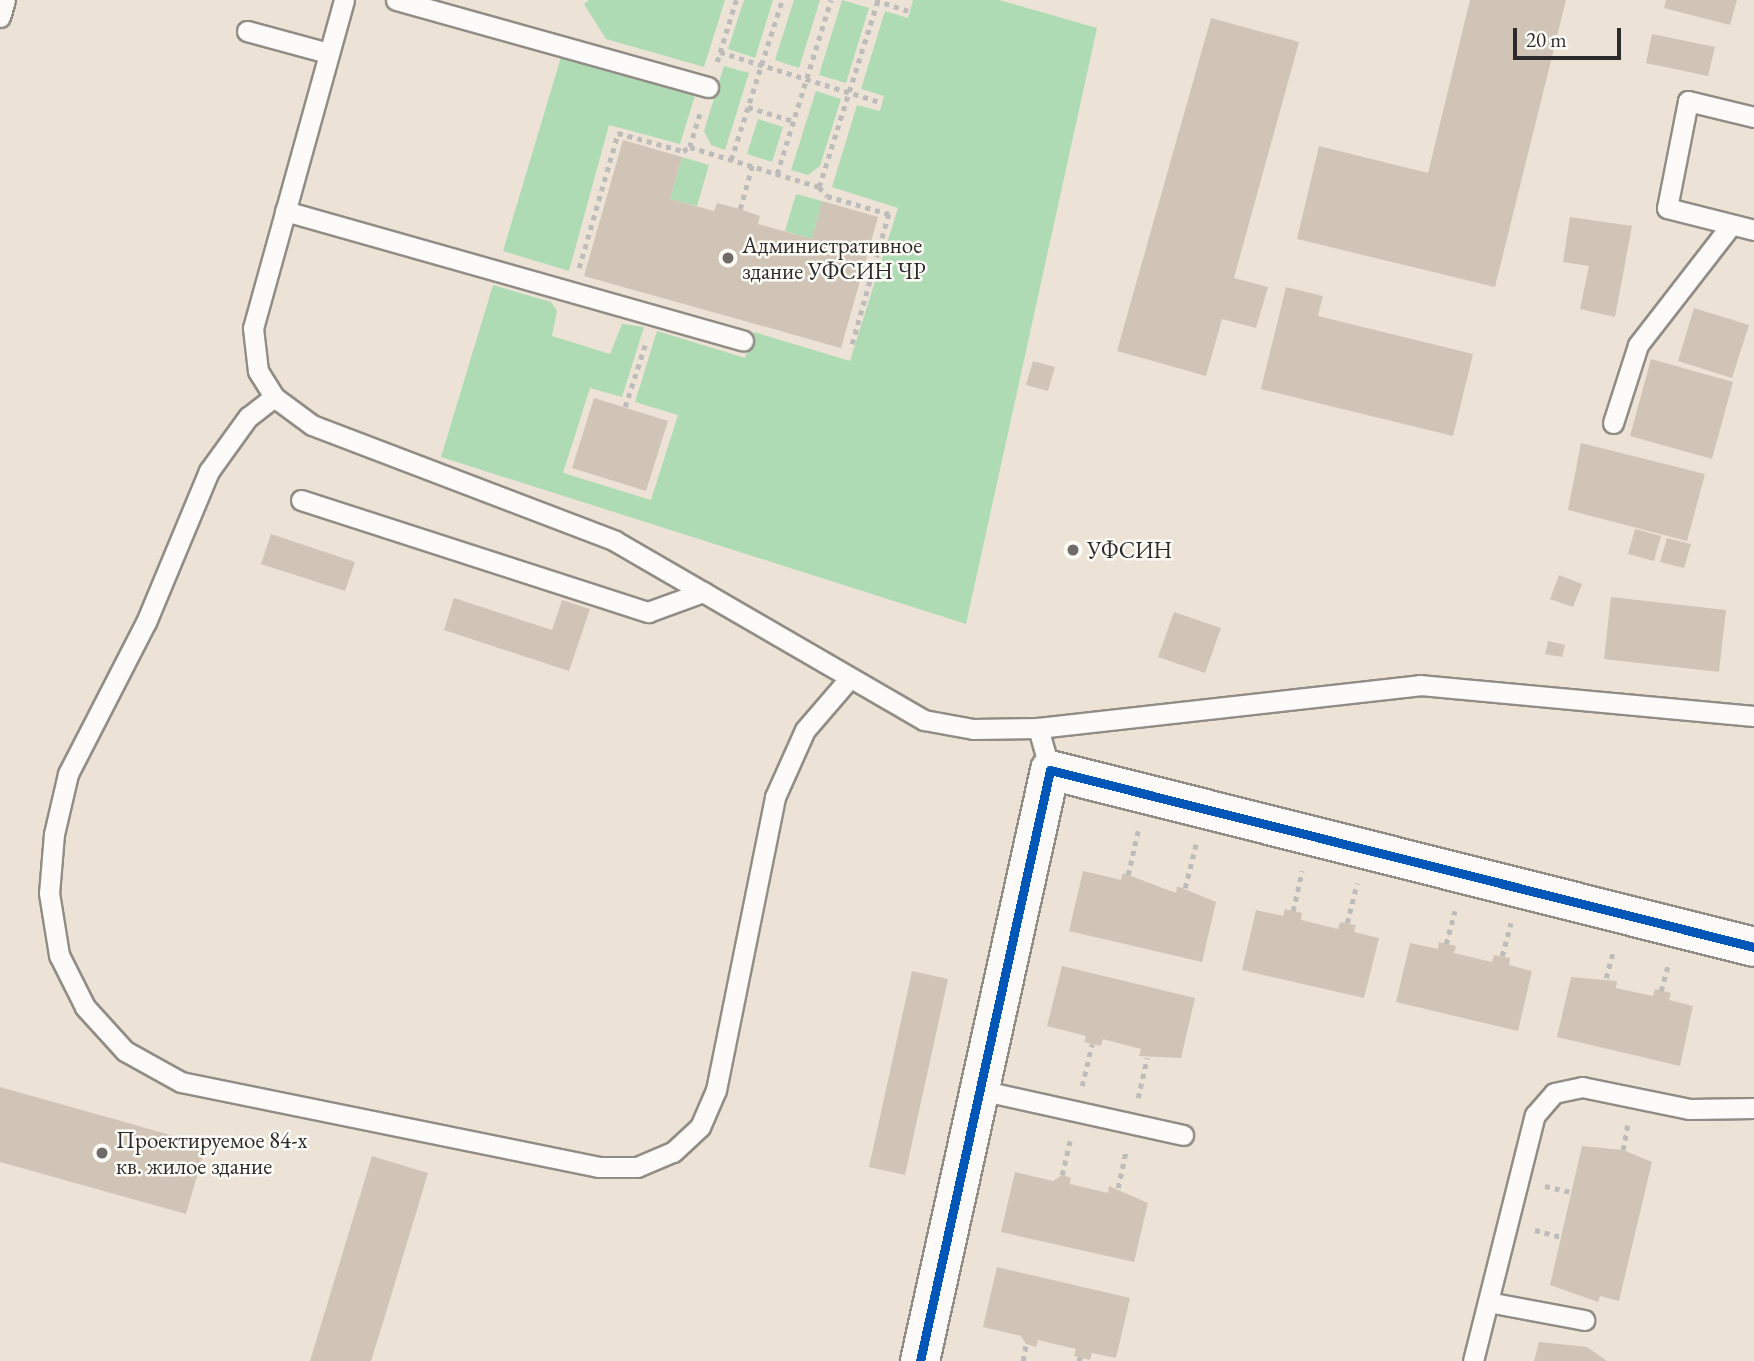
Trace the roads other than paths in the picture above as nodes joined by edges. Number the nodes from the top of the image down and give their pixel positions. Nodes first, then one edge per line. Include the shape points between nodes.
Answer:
1 (5, 0) edge
2 (344, 0) edge
3 (396, 0) edge
4 (0, 17) edge
5 (247, 31) dead end
6 (328, 53) junction
7 (708, 88) road end
8 (1754, 117) edge
9 (285, 211) junction
10 (1731, 225) junction
11 (1754, 230) edge
12 (743, 341) dead end
13 (274, 397) junction
14 (1613, 423) dead end
15 (301, 500) dead end
16 (703, 592) junction
17 (848, 680) junction
18 (1754, 716) edge
19 (1038, 728) junction
20 (1050, 770) junction
21 (1754, 947) edge
22 (980, 1090) junction
23 (1754, 1108) edge
24 (1183, 1135) dead end
25 (1488, 1301) junction
26 (1584, 1320) dead end
27 (920, 1361) edge
28 (1473, 1361) edge

1 - 4 lane
2 - 6 lane
3 - 7 lane
5 - 6 lane
6 - 9 lane
8 - 10 lane via 1688,101 1667,208
9 - 12 lane
9 - 13 lane via 253,328 258,371
10 - 11 lane
10 - 14 lane via 1638,345
13 - 16 lane via 312,425 361,449 615,541
13 - 17 lane via 248,417 209,471 146,622 68,774 54,834 49,893 59,955 85,1007 125,1051 181,1082 598,1167 636,1167 673,1152 700,1127 716,1090 775,797 805,730
15 - 16 lane via 648,612
16 - 17 lane
17 - 19 lane via 924,720 973,729
18 - 19 lane via 1420,685
19 - 20 lane
20 - 21 street
20 - 22 street
22 - 24 lane
22 - 27 street
23 - 25 lane via 1689,1109 1582,1087 1554,1093 1535,1115
25 - 26 lane
25 - 28 lane

